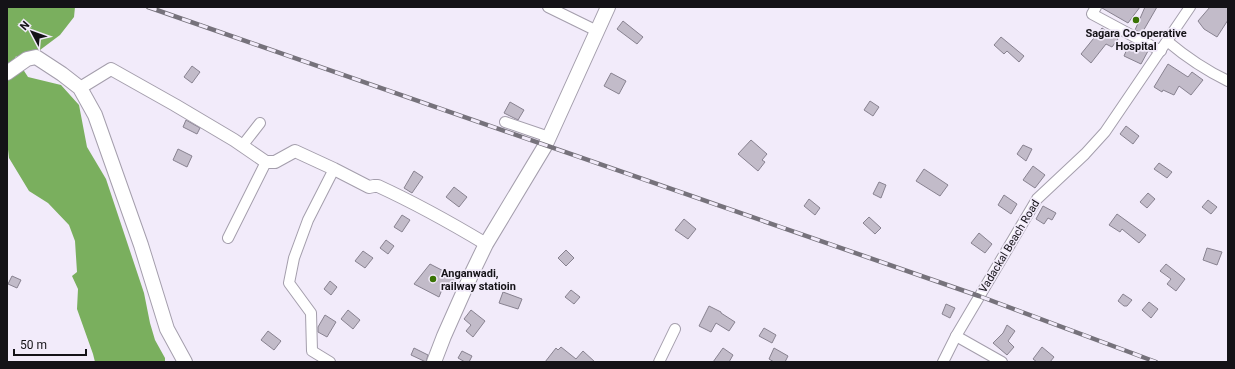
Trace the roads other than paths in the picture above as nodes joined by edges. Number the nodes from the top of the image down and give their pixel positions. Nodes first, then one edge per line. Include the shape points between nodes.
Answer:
1 (548, 7) edge
2 (608, 7) edge
3 (1096, 7) edge
4 (1190, 7) edge
5 (597, 31) junction
6 (1167, 41) junction
7 (1161, 51) junction
8 (7, 73) edge
9 (1228, 81) edge
10 (80, 88) junction
11 (260, 122) dead end
12 (505, 122) dead end
13 (549, 136) junction
14 (242, 146) junction
15 (266, 162) junction
16 (334, 169) junction
17 (228, 238) dead end
18 (486, 244) junction
19 (675, 329) dead end
20 (956, 336) junction
21 (185, 362) edge
22 (330, 362) edge
23 (434, 362) edge
24 (659, 362) edge
25 (942, 362) edge
26 (1002, 362) edge

1 - 5 street
2 - 5 main road
3 - 7 street via 1092,14
4 - 6 street, Vadackal Beach Road
5 - 13 main road
6 - 7 street, Vadackal Beach Road
6 - 9 street via 1183,55
7 - 20 street, Vadackal Beach Road via 1105,132 1037,199
8 - 10 main road via 27,59 36,57
10 - 14 street via 110,69
10 - 21 main road via 95,115 141,245 167,329
11 - 14 street
12 - 13 street
13 - 18 main road
14 - 15 street
15 - 16 street via 275,162 295,151
15 - 17 street
16 - 18 street via 369,187 378,186 410,201
16 - 22 street via 308,220 294,258 289,283 311,313 312,351
18 - 23 main road
19 - 24 street
20 - 25 street, Vadackal Beach Road
20 - 26 street

